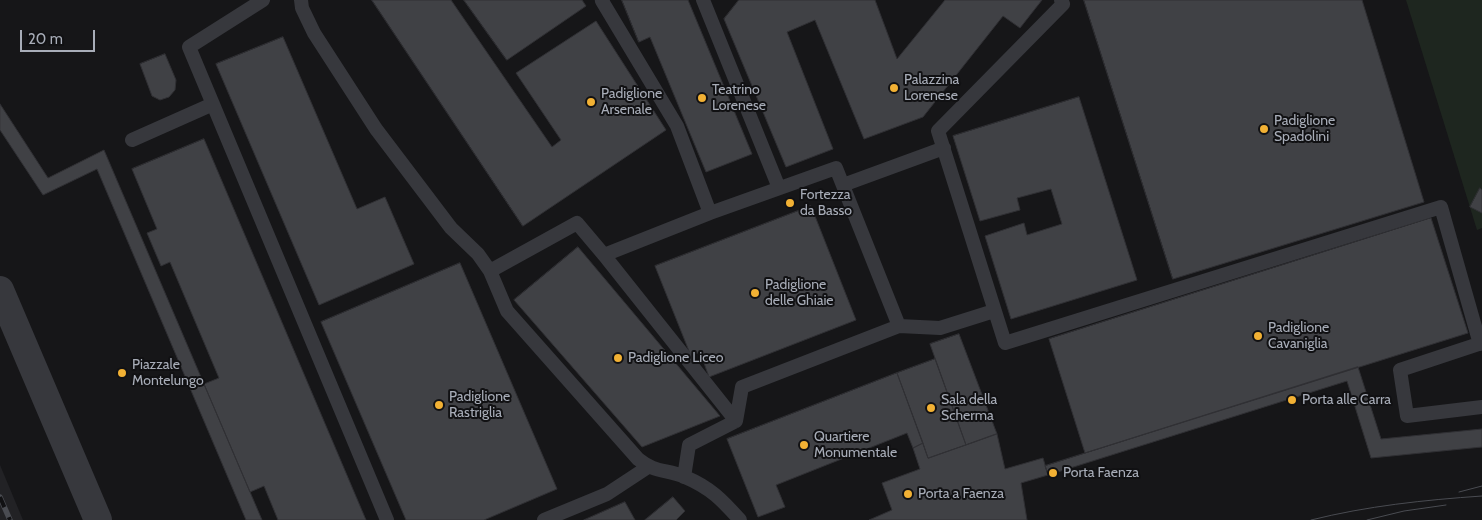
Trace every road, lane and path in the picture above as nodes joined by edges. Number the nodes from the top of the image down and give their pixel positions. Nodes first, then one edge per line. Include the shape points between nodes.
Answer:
1 (263, 0) edge
2 (302, 0) edge
3 (603, 0) edge
4 (703, 0) edge
5 (1061, 0) edge
6 (213, 104) junction
7 (132, 140) dead end
8 (944, 148) junction
9 (843, 185) junction
10 (779, 188) junction
11 (710, 213) junction
12 (604, 255) junction
13 (490, 271) junction
14 (0, 290) edge
15 (994, 311) junction
16 (899, 326) junction
17 (1481, 344) edge
18 (1482, 407) edge
19 (736, 421) junction
20 (648, 467) junction
21 (684, 477) junction
22 (98, 520) edge
23 (387, 520) edge
24 (544, 520) edge
25 (740, 520) edge

1 - 6 lane via 189,47
2 - 13 lane via 302,8 314,33 376,129 451,228 478,254
3 - 11 lane via 677,126
4 - 10 lane
5 - 8 lane via 1063,4 938,131
6 - 7 lane
6 - 23 lane
8 - 9 lane
8 - 15 lane
9 - 10 lane via 836,168
9 - 16 lane
10 - 11 lane
11 - 12 lane
12 - 13 lane via 577,223
12 - 19 lane
13 - 20 lane via 507,311
14 - 22 street
15 - 16 lane via 940,328
15 - 17 lane via 1005,343 1014,341 1441,207
16 - 19 lane via 742,387
17 - 18 lane via 1400,370 1407,416
19 - 21 lane via 689,445
20 - 21 lane
20 - 24 lane via 607,494
21 - 25 lane via 714,492

